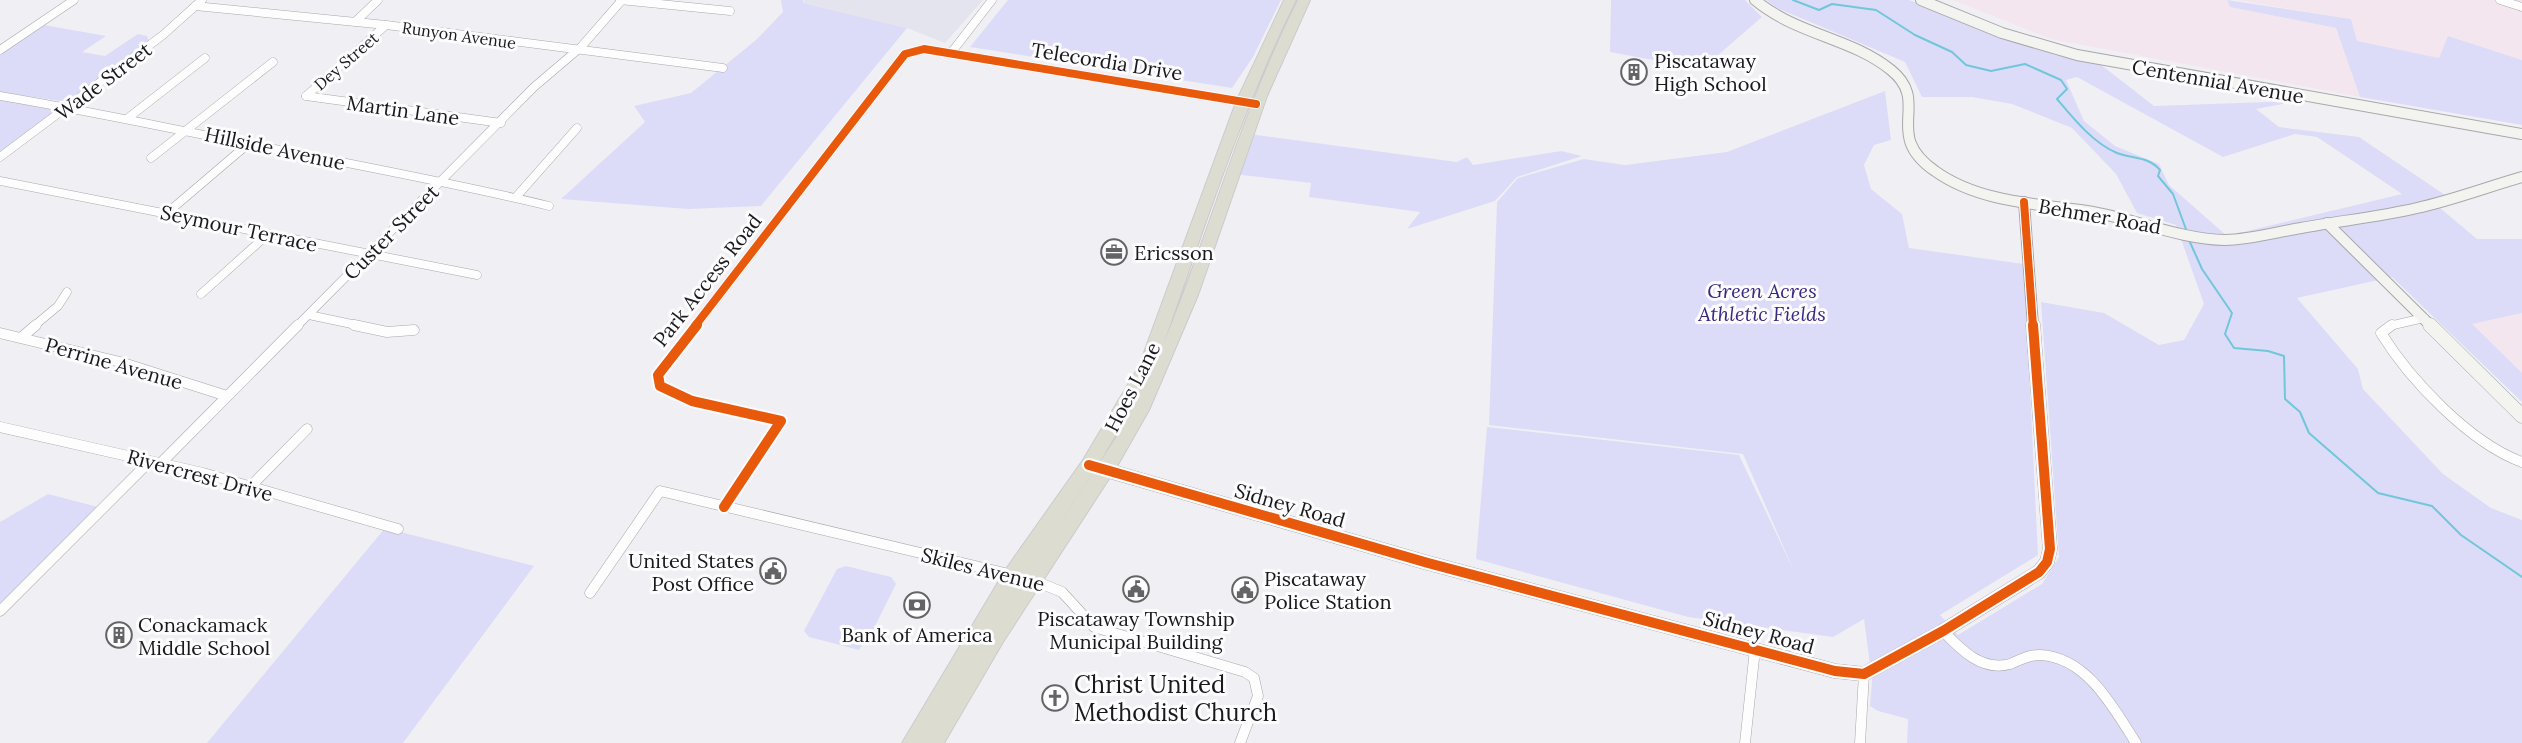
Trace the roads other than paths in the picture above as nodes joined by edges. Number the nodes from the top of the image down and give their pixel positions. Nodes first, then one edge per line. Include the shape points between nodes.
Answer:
1 (74, 0) edge
2 (202, 0) edge
3 (378, 0) edge
4 (621, 0) edge
5 (992, 0) edge
6 (1290, 0) edge
7 (1304, 0) edge
8 (1755, 0) edge
9 (1921, 0) edge
10 (1938, 0) edge
11 (2500, 0) edge
12 (195, 6) junction
13 (2522, 7) edge
14 (730, 11) dead end
15 (355, 22) junction
16 (386, 25) junction
17 (0, 51) edge
18 (578, 51) junction
19 (951, 54) junction
20 (205, 58) dead end
21 (273, 62) dead end
22 (723, 68) dead end
23 (0, 96) edge
24 (306, 96) joint
25 (1250, 103) junction
26 (67, 107) junction
27 (128, 118) junction
28 (501, 123) junction
29 (2522, 127) edge
30 (577, 128) dead end
31 (2488, 128) junction
32 (189, 129) junction
33 (2522, 134) edge
34 (2522, 141) edge
35 (248, 144) junction
36 (0, 157) edge
37 (151, 159) dead end
38 (2522, 177) edge
39 (442, 180) junction
40 (0, 181) edge
41 (516, 197) junction
42 (2024, 202) junction
43 (549, 206) dead end
44 (168, 213) junction
45 (2327, 223) junction
46 (267, 235) junction
47 (371, 254) junction
48 (477, 275) dead end
49 (67, 292) dead end
50 (201, 294) dead end
51 (309, 315) junction
52 (2424, 318) junction
53 (414, 330) dead end
54 (0, 333) edge
55 (22, 337) junction
56 (227, 396) junction
57 (2522, 416) edge
58 (0, 427) edge
59 (307, 429) dead end
60 (2522, 462) edge
61 (154, 463) junction
62 (1097, 468) junction
63 (250, 487) junction
64 (724, 507) junction
65 (398, 530) dead end
66 (1013, 575) junction
67 (1033, 579) junction
68 (590, 593) dead end
69 (0, 611) edge
70 (1942, 631) junction
71 (1755, 649) junction
72 (1864, 674) junction
73 (912, 743) edge
74 (933, 743) edge
75 (1240, 743) edge
76 (1745, 743) edge
77 (1860, 743) edge
78 (2136, 743) edge

1 - 17 street
2 - 12 street, Wade Street
3 - 15 street
4 - 14 street
4 - 18 street, Custer Street
5 - 19 street
6 - 25 highway, Hoes Lane via 1263,54
7 - 25 highway, Hoes Lane
8 - 42 street, Behmer Road via 1777,19 1892,70 1905,84 1911,100 1907,139 1927,166 1964,186
9 - 31 street, Centennial Avenue via 2002,33 2077,56
10 - 29 street, Centennial Avenue via 2016,31 2095,53
11 - 13 street
12 - 15 street, Runyon Avenue
12 - 26 street, Wade Street via 163,36
15 - 16 street, Runyon Avenue
16 - 18 street, Runyon Avenue
16 - 24 street, Dey Street
18 - 22 street, Runyon Avenue
18 - 28 street, Custer Street via 534,87
19 - 25 street, Telecordia Drive
19 - 64 street, Park Access Road via 913,50 899,59 658,375 660,386 679,396 781,421
20 - 27 street
21 - 32 street
23 - 26 street, Hillside Avenue
24 - 28 street, Martin Lane
25 - 62 highway, Hoes Lane via 1146,368
26 - 27 street, Hillside Avenue
26 - 36 street, Wade Street
27 - 32 street, Hillside Avenue
28 - 39 street, Custer Street
30 - 41 street
31 - 33 street, Centennial Avenue
31 - 34 street
32 - 35 street, Hillside Avenue
32 - 37 street
35 - 39 street, Hillside Avenue
35 - 44 street
38 - 45 street, Behmer Road via 2418,208
39 - 41 street, Hillside Avenue
39 - 47 street, Custer Street
40 - 44 street, Seymour Terrace
41 - 43 street, Hillside Avenue
42 - 45 street, Behmer Road via 2112,215 2227,240
42 - 70 street via 2050,549 2039,572
44 - 46 street, Seymour Terrace
45 - 52 street
46 - 47 street, Seymour Terrace
46 - 50 street
47 - 48 street, Seymour Terrace
47 - 51 street, Custer Street
49 - 55 street via 58,306
51 - 53 street via 387,332
51 - 56 street, Custer Street
52 - 57 street
52 - 60 street via 2391,325 2381,333 2481,444
54 - 55 street, Perrine Avenue
55 - 56 street, Perrine Avenue via 120,362
56 - 61 street, Custer Street
58 - 61 street, Rivercrest Drive
59 - 63 street
61 - 63 street, Rivercrest Drive
61 - 69 street, Custer Street
62 - 66 highway, Hoes Lane
62 - 67 highway, Hoes Lane
62 - 71 street, Sidney Road via 1428,563
63 - 65 street, Rivercrest Drive
64 - 66 street, Skiles Avenue
64 - 68 street, Skiles Avenue via 660,491
66 - 67 street, Skiles Avenue
66 - 73 highway, Hoes Lane
67 - 74 highway, Hoes Lane via 989,645
67 - 75 street, Skiles Avenue via 1062,591 1094,627 1254,678 1258,696
70 - 72 street
70 - 78 street via 1985,663 2004,665 2041,655 2077,669 2100,689
71 - 72 street, Sidney Road via 1835,671
71 - 76 street
72 - 77 street

